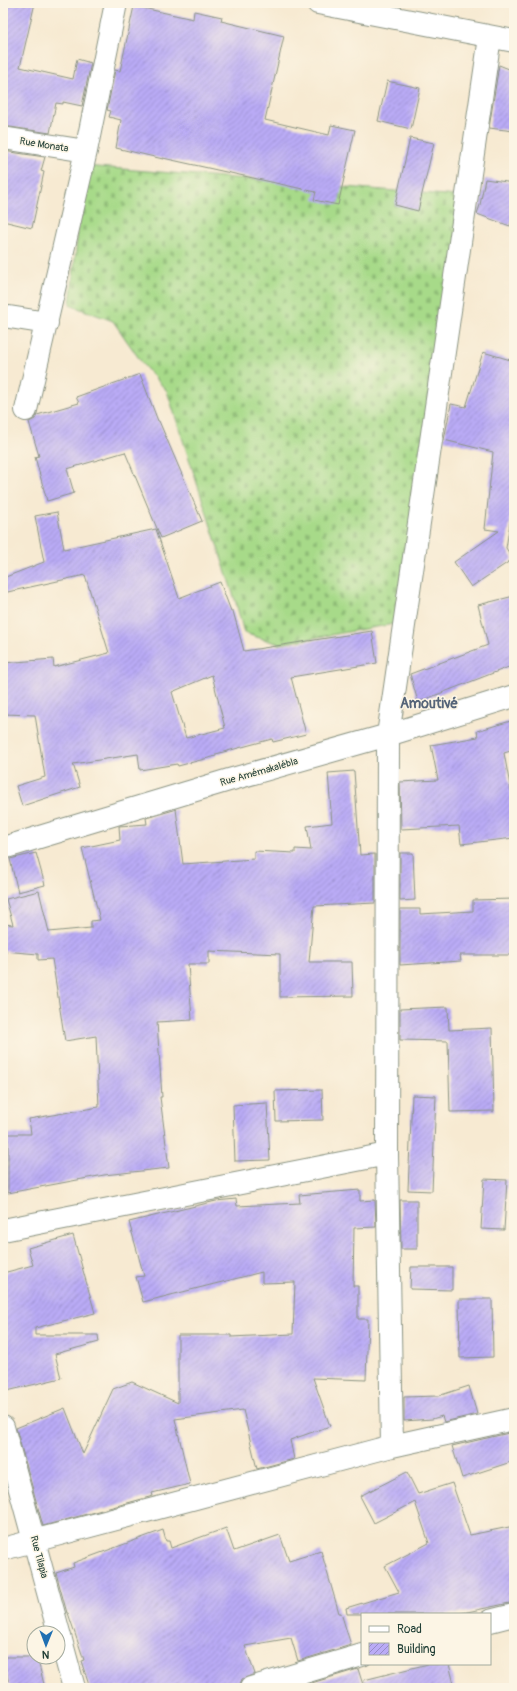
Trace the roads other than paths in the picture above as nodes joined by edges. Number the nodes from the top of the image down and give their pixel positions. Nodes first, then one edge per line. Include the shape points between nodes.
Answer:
1 (116, 3) edge
2 (318, 3) edge
3 (490, 37) junction
4 (514, 41) edge
5 (3, 138) edge
6 (86, 151) junction
7 (3, 316) edge
8 (47, 323) junction
9 (26, 410) dead end
10 (514, 696) edge
11 (388, 735) junction
12 (3, 848) edge
13 (387, 1154) junction
14 (3, 1230) edge
15 (514, 1419) edge
16 (3, 1427) edge
17 (392, 1446) junction
18 (34, 1540) junction
19 (3, 1549) edge
20 (514, 1615) edge
21 (491, 1621) edge
22 (361, 1655) edge
23 (74, 1688) edge
24 (250, 1688) edge

1 - 6 street
2 - 3 street
3 - 4 street
3 - 11 street
5 - 6 street, Rue Monata
6 - 8 street
7 - 8 street
8 - 9 street
10 - 11 street, Rue Amémakalébla
11 - 12 street, Rue Amémakalébla
11 - 13 street
13 - 14 street
13 - 17 street
15 - 17 street
16 - 18 street, Rue Tilapia
17 - 18 street
18 - 19 street
18 - 23 street, Rue Tilapia
20 - 21 street
22 - 24 street

